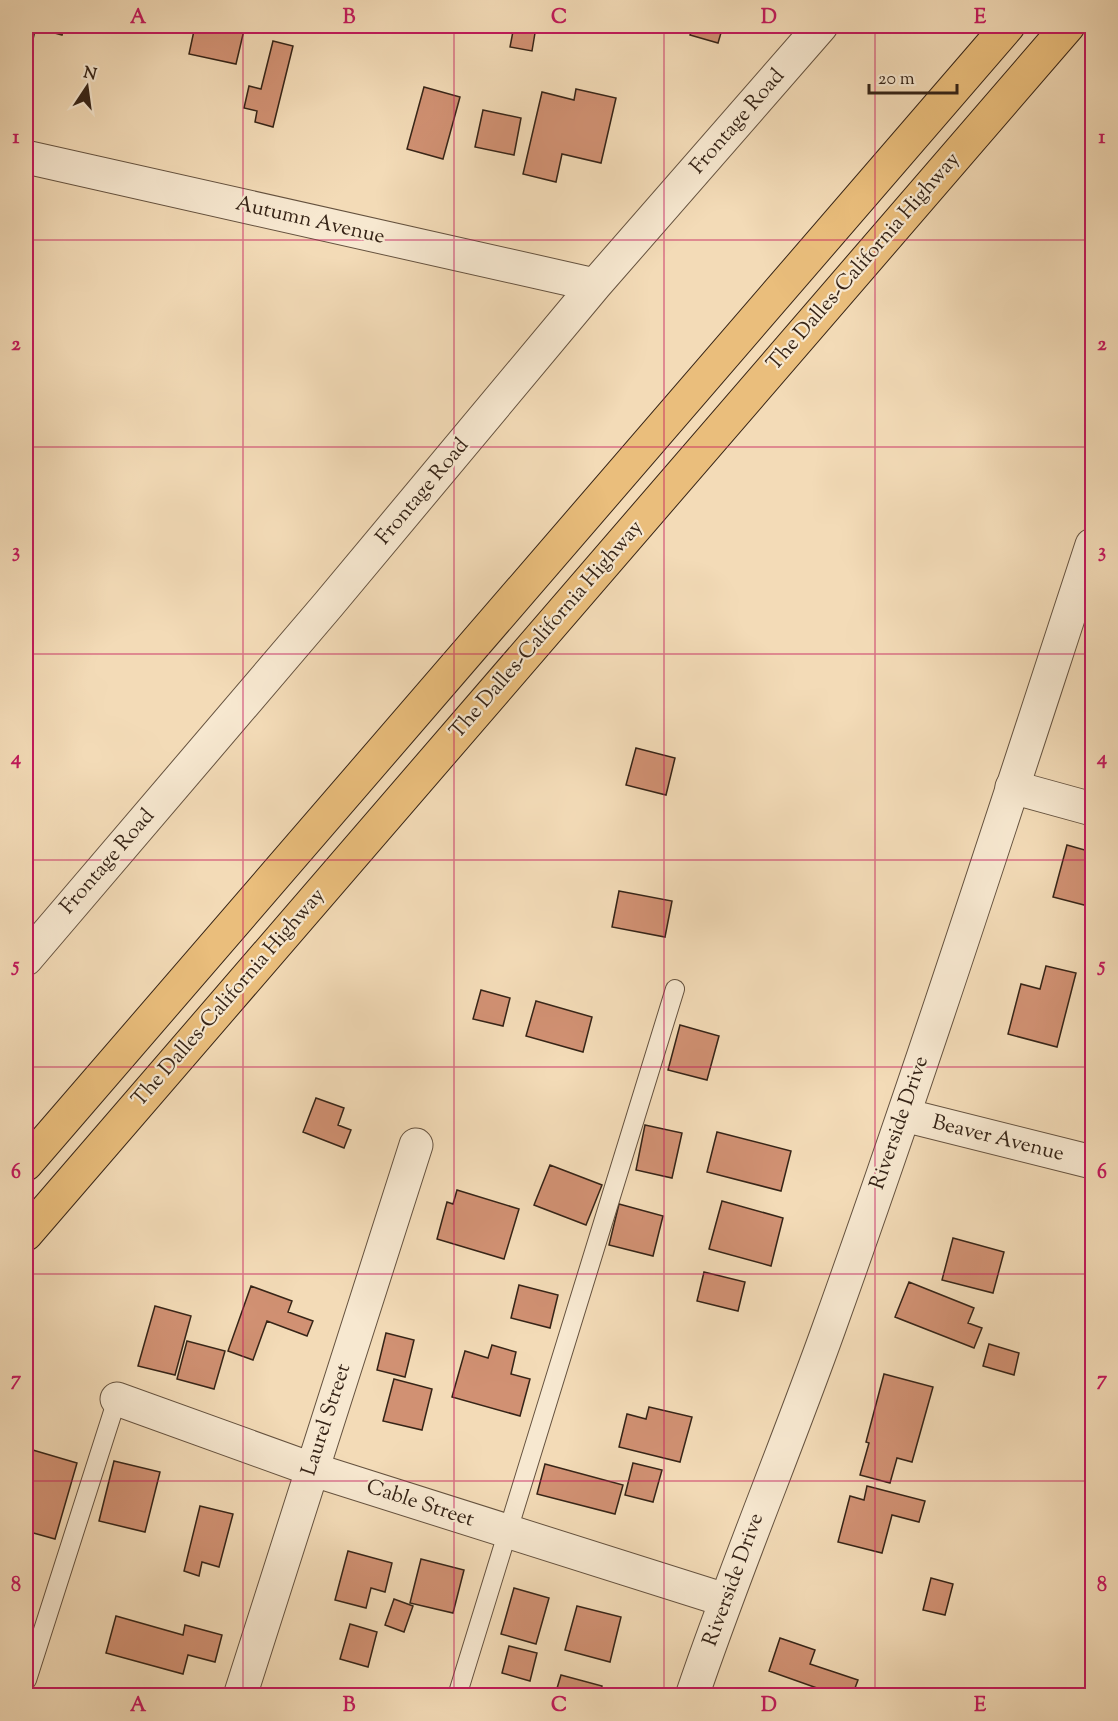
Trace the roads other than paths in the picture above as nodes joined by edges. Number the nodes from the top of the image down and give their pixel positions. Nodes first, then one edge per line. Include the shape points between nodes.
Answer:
1 (821, 26) edge
2 (1008, 26) edge
3 (1068, 26) edge
4 (26, 157) edge
5 (595, 285) junction
6 (1092, 545) edge
7 (1012, 787) junction
8 (1092, 809) edge
9 (26, 959) edge
10 (675, 989) dead end
11 (904, 1115) junction
12 (416, 1145) dead end
13 (1092, 1162) edge
14 (26, 1164) edge
15 (26, 1234) edge
16 (117, 1399) joint
17 (311, 1469) junction
18 (509, 1532) junction
19 (725, 1600) junction
20 (27, 1680) edge
21 (240, 1695) edge
22 (457, 1695) edge
23 (692, 1695) edge

1 - 5 street, Frontage Road
2 - 14 highway
3 - 15 highway, The Dalles-California Highway
4 - 5 street, Autumn Avenue
5 - 9 street, Frontage Road
6 - 7 street, Riverside Drive
7 - 8 street
7 - 11 street, Riverside Drive
10 - 18 lane
11 - 13 street, Beaver Avenue
11 - 19 street, Riverside Drive via 828,1332
12 - 17 street, Laurel Street
16 - 17 street, Cable Street
16 - 20 lane
17 - 18 street, Cable Street
17 - 21 street, Laurel Street
18 - 19 street, Cable Street
18 - 22 lane
19 - 23 street, Riverside Drive

